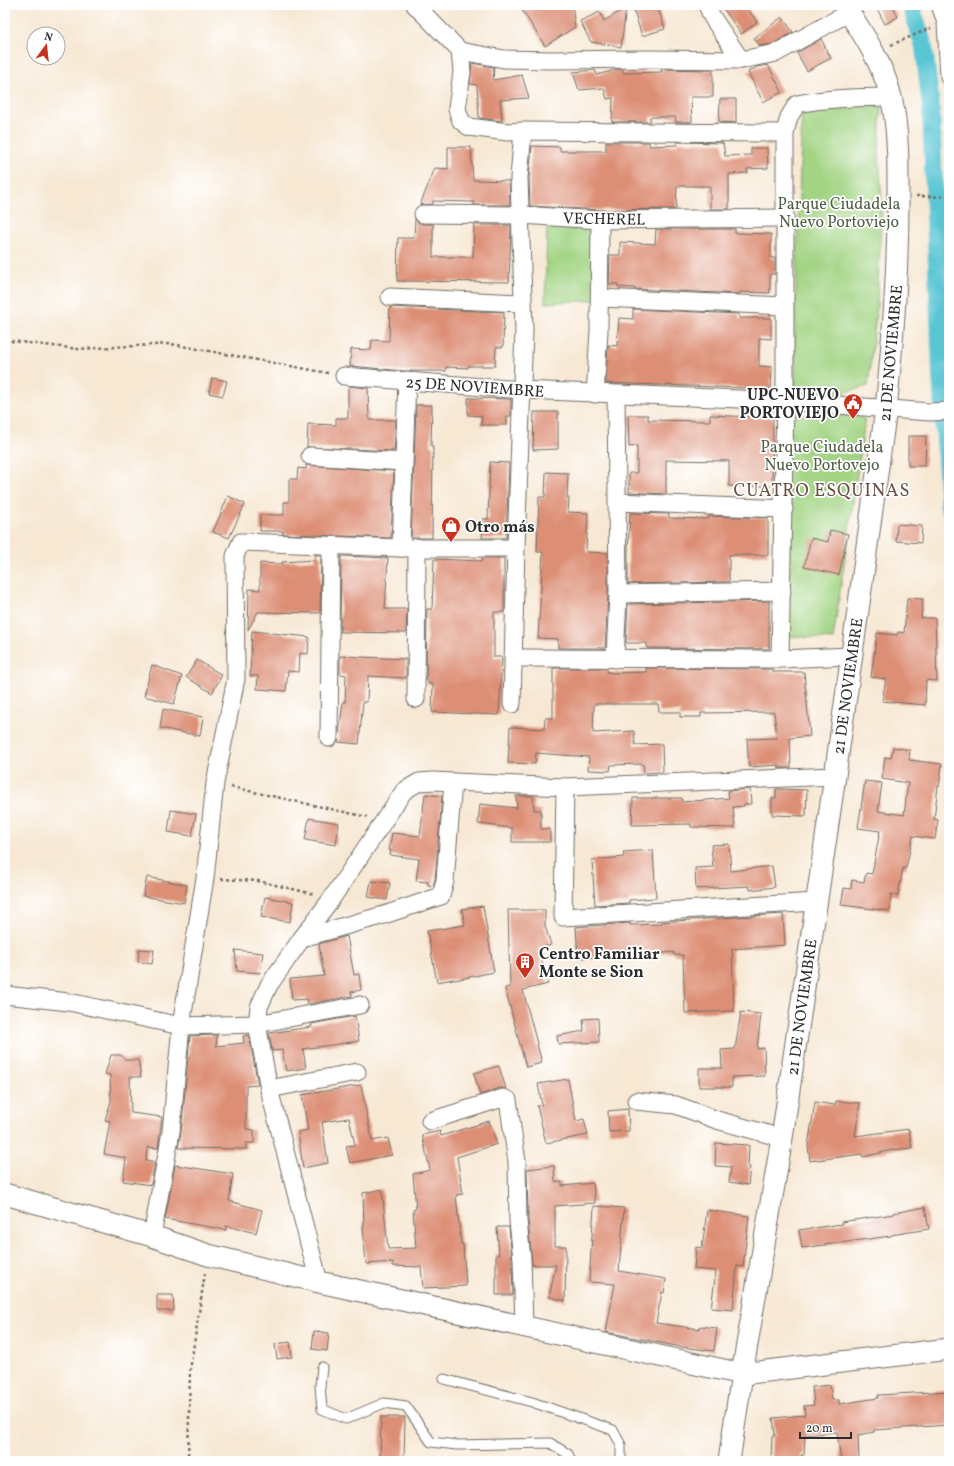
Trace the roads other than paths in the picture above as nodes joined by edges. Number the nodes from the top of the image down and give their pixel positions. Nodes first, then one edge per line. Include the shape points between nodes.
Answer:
1 (414, 5) edge
2 (707, 5) edge
3 (940, 5) edge
4 (847, 9) edge
5 (947, 21) edge
6 (948, 40) edge
7 (460, 51) junction
8 (741, 60) junction
9 (949, 77) edge
10 (891, 97) junction
11 (523, 131) junction
12 (785, 133) junction
13 (423, 214) dead end
14 (521, 215) junction
15 (785, 218) junction
16 (600, 220) junction
17 (390, 297) dead end
18 (600, 298) junction
19 (522, 303) junction
20 (784, 306) junction
21 (344, 376) road end
22 (407, 380) junction
23 (522, 390) junction
24 (595, 394) junction
25 (616, 395) junction
26 (785, 401) junction
27 (886, 409) junction
28 (949, 410) edge
29 (310, 456) dead end
30 (403, 462) junction
31 (618, 502) junction
32 (784, 509) junction
33 (330, 546) junction
34 (409, 548) junction
35 (516, 548) junction
36 (782, 591) junction
37 (618, 594) junction
38 (851, 656) junction
39 (513, 658) junction
40 (615, 659) junction
41 (780, 659) junction
42 (416, 699) dead end
43 (512, 704) dead end
44 (329, 738) dead end
45 (835, 776) junction
46 (453, 782) junction
47 (565, 787) junction
48 (816, 902) junction
49 (302, 938) junction
50 (5, 995) edge
51 (360, 1005) dead end
52 (257, 1024) junction
53 (180, 1026) junction
54 (357, 1072) dead end
55 (269, 1090) junction
56 (636, 1101) dead end
57 (430, 1121) dead end
58 (782, 1138) junction
59 (5, 1194) edge
60 (152, 1236) junction
61 (319, 1282) junction
62 (524, 1327) junction
63 (949, 1349) edge
64 (322, 1367) dead end
65 (742, 1374) junction
66 (444, 1379) dead end
67 (571, 1461) edge
68 (620, 1461) edge
69 (729, 1461) edge

1 - 7 street
2 - 8 street via 712,17
3 - 5 street
4 - 8 street via 776,53
4 - 10 street, 21 DE NOVIEMBRE via 873,53
5 - 6 street
6 - 9 street
7 - 8 street via 504,59
7 - 11 street via 462,72 457,109 462,121 468,127 508,132
10 - 12 street via 860,97 797,104 789,116
10 - 27 street, 21 DE NOVIEMBRE via 898,158 898,255
11 - 12 street
11 - 14 street via 519,178
12 - 15 street
13 - 14 street, VECHEREL
14 - 16 street, VECHEREL
14 - 19 street
15 - 16 street, VECHEREL
15 - 20 street
16 - 18 street
17 - 19 street
18 - 20 street
18 - 24 street
19 - 23 street
20 - 26 street
21 - 22 street, 25 DE NOVIEMBRE
22 - 23 street, 25 DE NOVIEMBRE
22 - 30 street
23 - 24 street, 25 DE NOVIEMBRE
23 - 35 street
24 - 25 street, 25 DE NOVIEMBRE
25 - 26 street, 25 DE NOVIEMBRE
25 - 31 street
26 - 27 street, 25 DE NOVIEMBRE
26 - 32 street
27 - 28 street, 25 DE NOVIEMBRE via 930,412
27 - 38 street, 21 DE NOVIEMBRE
29 - 30 street
30 - 34 street
31 - 32 street
31 - 37 street
32 - 36 street
33 - 34 street
33 - 44 street
33 - 53 street via 241,542 235,556 236,679 215,783 205,878
34 - 35 street
34 - 42 street
35 - 39 street
36 - 37 street
36 - 41 street
37 - 40 street
38 - 41 street
38 - 45 street, 21 DE NOVIEMBRE
39 - 40 street
39 - 43 street
40 - 41 street
45 - 47 street
45 - 48 street, 21 DE NOVIEMBRE
46 - 47 street
46 - 49 street via 419,782 404,791
46 - 49 street via 442,896
47 - 48 street via 563,917
48 - 58 street, 21 DE NOVIEMBRE
49 - 52 street via 269,985 259,1007
50 - 53 street via 69,1002
51 - 52 street
52 - 53 street
52 - 55 street
53 - 60 street via 171,1132
54 - 55 street
55 - 61 street
56 - 58 street via 676,1105 717,1120
57 - 62 street via 503,1098 508,1100 517,1162
58 - 65 street, 21 DE NOVIEMBRE
59 - 60 street
60 - 61 street via 208,1255
61 - 62 street
62 - 65 street
63 - 65 street
64 - 67 lane via 322,1410 346,1419 384,1403 406,1406 431,1442 457,1445 550,1443 568,1454
65 - 69 street, 21 DE NOVIEMBRE
66 - 68 lane via 532,1402 612,1430 621,1445

